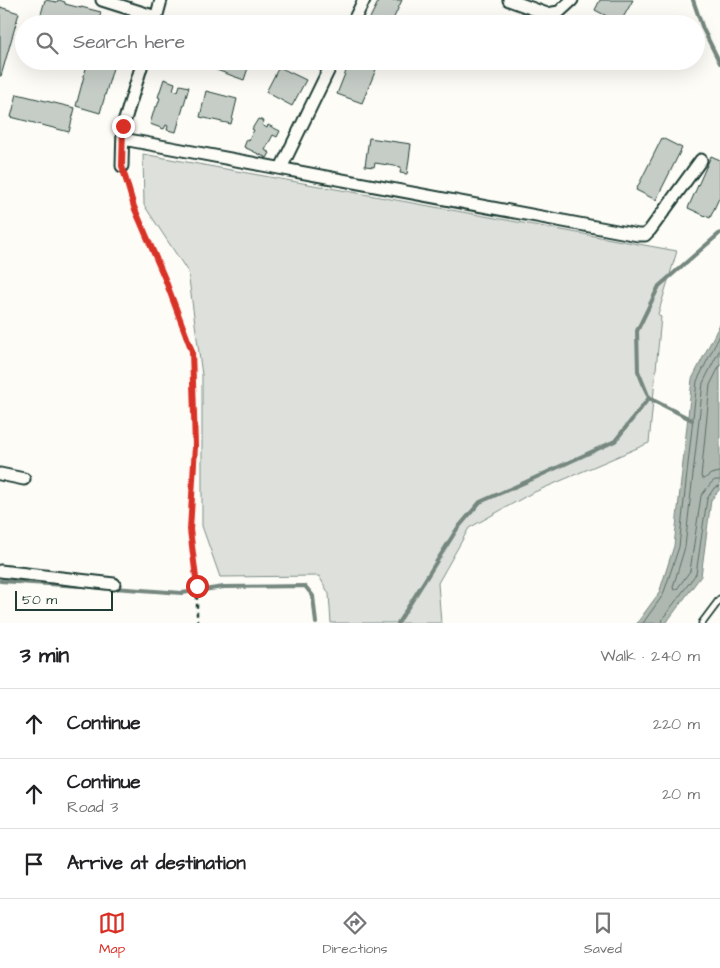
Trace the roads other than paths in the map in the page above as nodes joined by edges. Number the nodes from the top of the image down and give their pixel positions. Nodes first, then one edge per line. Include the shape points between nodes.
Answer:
1 (102, 0) edge
2 (161, 0) edge
3 (364, 0) edge
4 (509, 0) edge
5 (572, 0) edge
6 (142, 15) edge
7 (156, 15) edge
8 (356, 15) edge
9 (140, 70) edge
10 (329, 70) edge
11 (123, 139) junction
12 (702, 160) dead end
13 (122, 166) road end
14 (281, 168) junction
15 (0, 474) edge
16 (24, 479) dead end
17 (0, 571) edge
18 (114, 584) dead end
19 (720, 599) edge
20 (702, 623) edge

1 - 6 street
2 - 7 street
3 - 8 street
4 - 5 street via 548,14 559,12
9 - 11 street via 123,126
10 - 14 street
11 - 13 street
11 - 14 street
12 - 14 street via 645,235
15 - 16 street
17 - 18 street
19 - 20 lane

